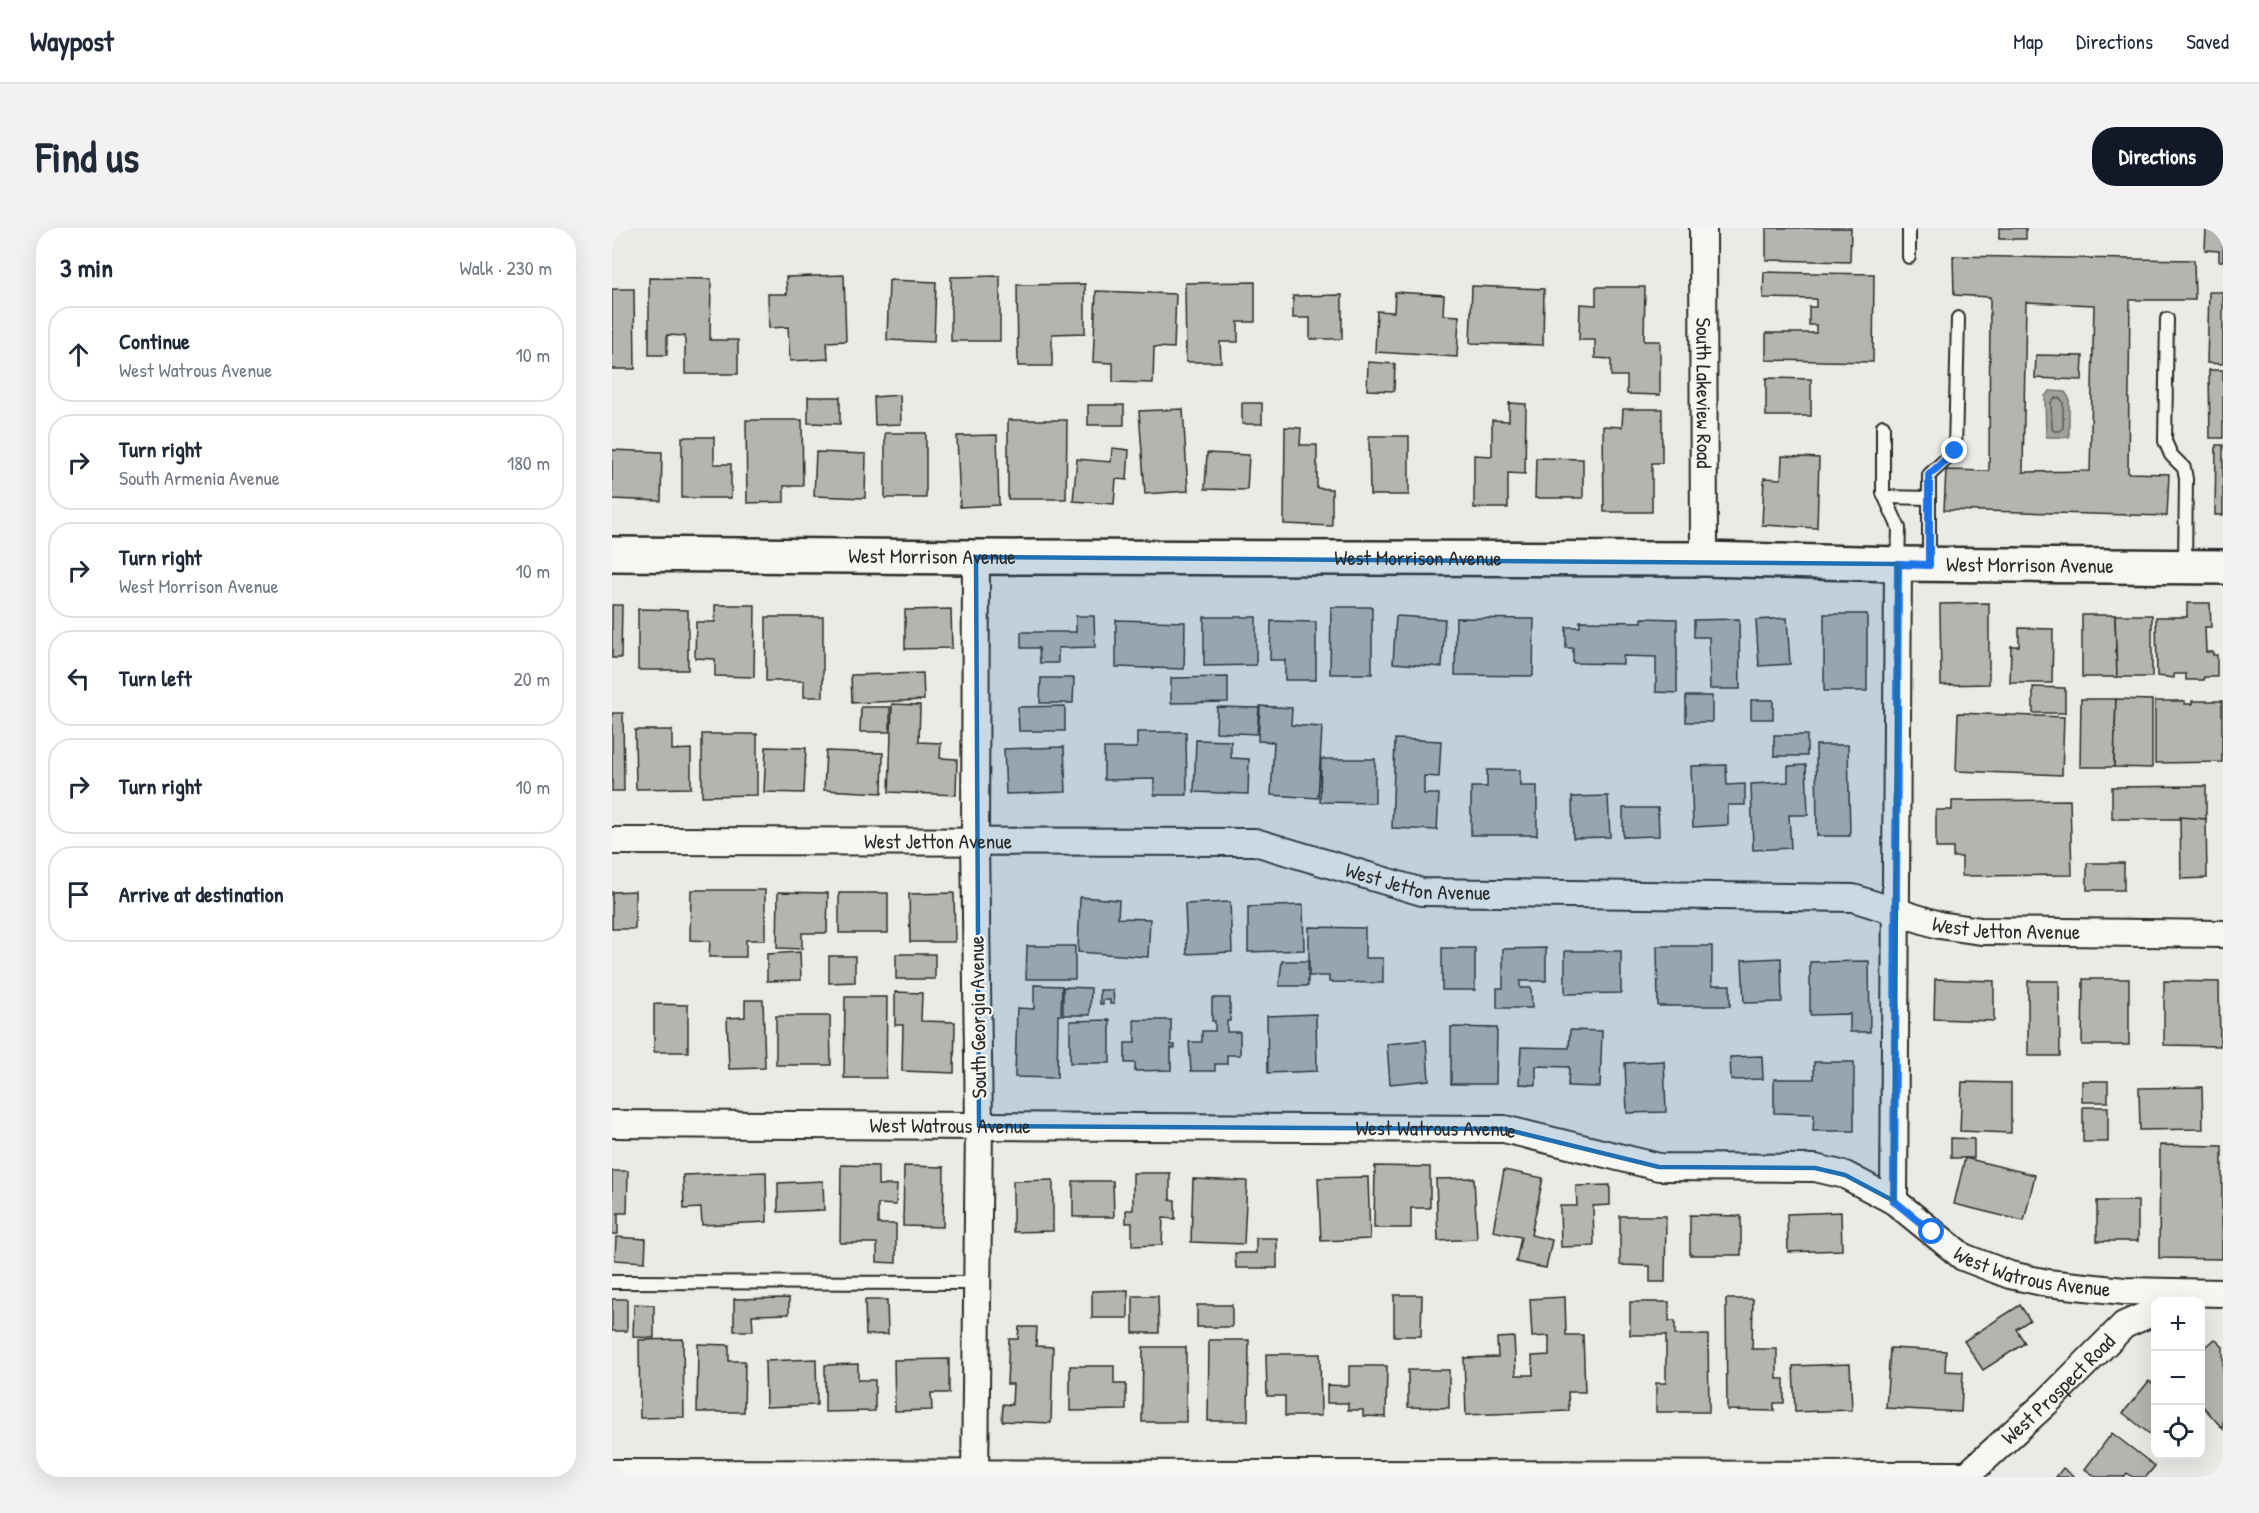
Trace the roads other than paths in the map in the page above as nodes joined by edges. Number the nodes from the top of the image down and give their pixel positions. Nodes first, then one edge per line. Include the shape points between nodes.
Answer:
1 (1703, 228) edge
2 (1909, 228) edge
3 (1909, 256) dead end
4 (1958, 318) dead end
5 (2167, 319) dead end
6 (1883, 426) dead end
7 (1885, 497) junction
8 (1929, 498) junction
9 (612, 554) edge
10 (976, 557) junction
11 (1704, 559) junction
12 (1914, 564) junction
13 (2185, 567) junction
14 (2223, 567) edge
15 (612, 841) edge
16 (975, 843) junction
17 (1897, 913) junction
18 (2223, 934) edge
19 (612, 1124) edge
20 (979, 1126) junction
21 (1894, 1201) junction
22 (612, 1282) edge
23 (977, 1283) junction
24 (2223, 1293) edge
25 (2187, 1297) edge
26 (2151, 1313) edge
27 (612, 1473) edge
28 (975, 1475) edge
29 (1966, 1476) edge

1 - 11 street, South Lakeview Road
2 - 3 lane
4 - 8 lane via 1955,451 1929,475
5 - 13 lane via 2165,441 2171,455 2184,468 2186,479
6 - 7 lane
7 - 8 lane
7 - 12 lane
8 - 12 lane
9 - 10 street, West Morrison Avenue
10 - 11 street, West Morrison Avenue
10 - 16 street, South Georgia Avenue
11 - 12 street, West Morrison Avenue
12 - 13 street, West Morrison Avenue
12 - 17 street
13 - 14 street, West Morrison Avenue
15 - 16 street, West Jetton Avenue
16 - 17 street, West Jetton Avenue via 1255,842 1422,892 1853,898
16 - 20 street, South Georgia Avenue
17 - 18 street, West Jetton Avenue via 1981,931
17 - 21 street
19 - 20 street, West Watrous Avenue
20 - 21 street, West Watrous Avenue via 1504,1129 1659,1167 1815,1168 1845,1175
20 - 23 street, South Georgia Avenue
21 - 25 street, West Watrous Avenue via 1963,1257 2010,1275 2047,1283
22 - 23 lane
23 - 28 street, South Georgia Avenue
24 - 25 street, West Watrous Avenue
26 - 29 street, West Prospect Road via 2124,1326
27 - 28 street
28 - 29 street

